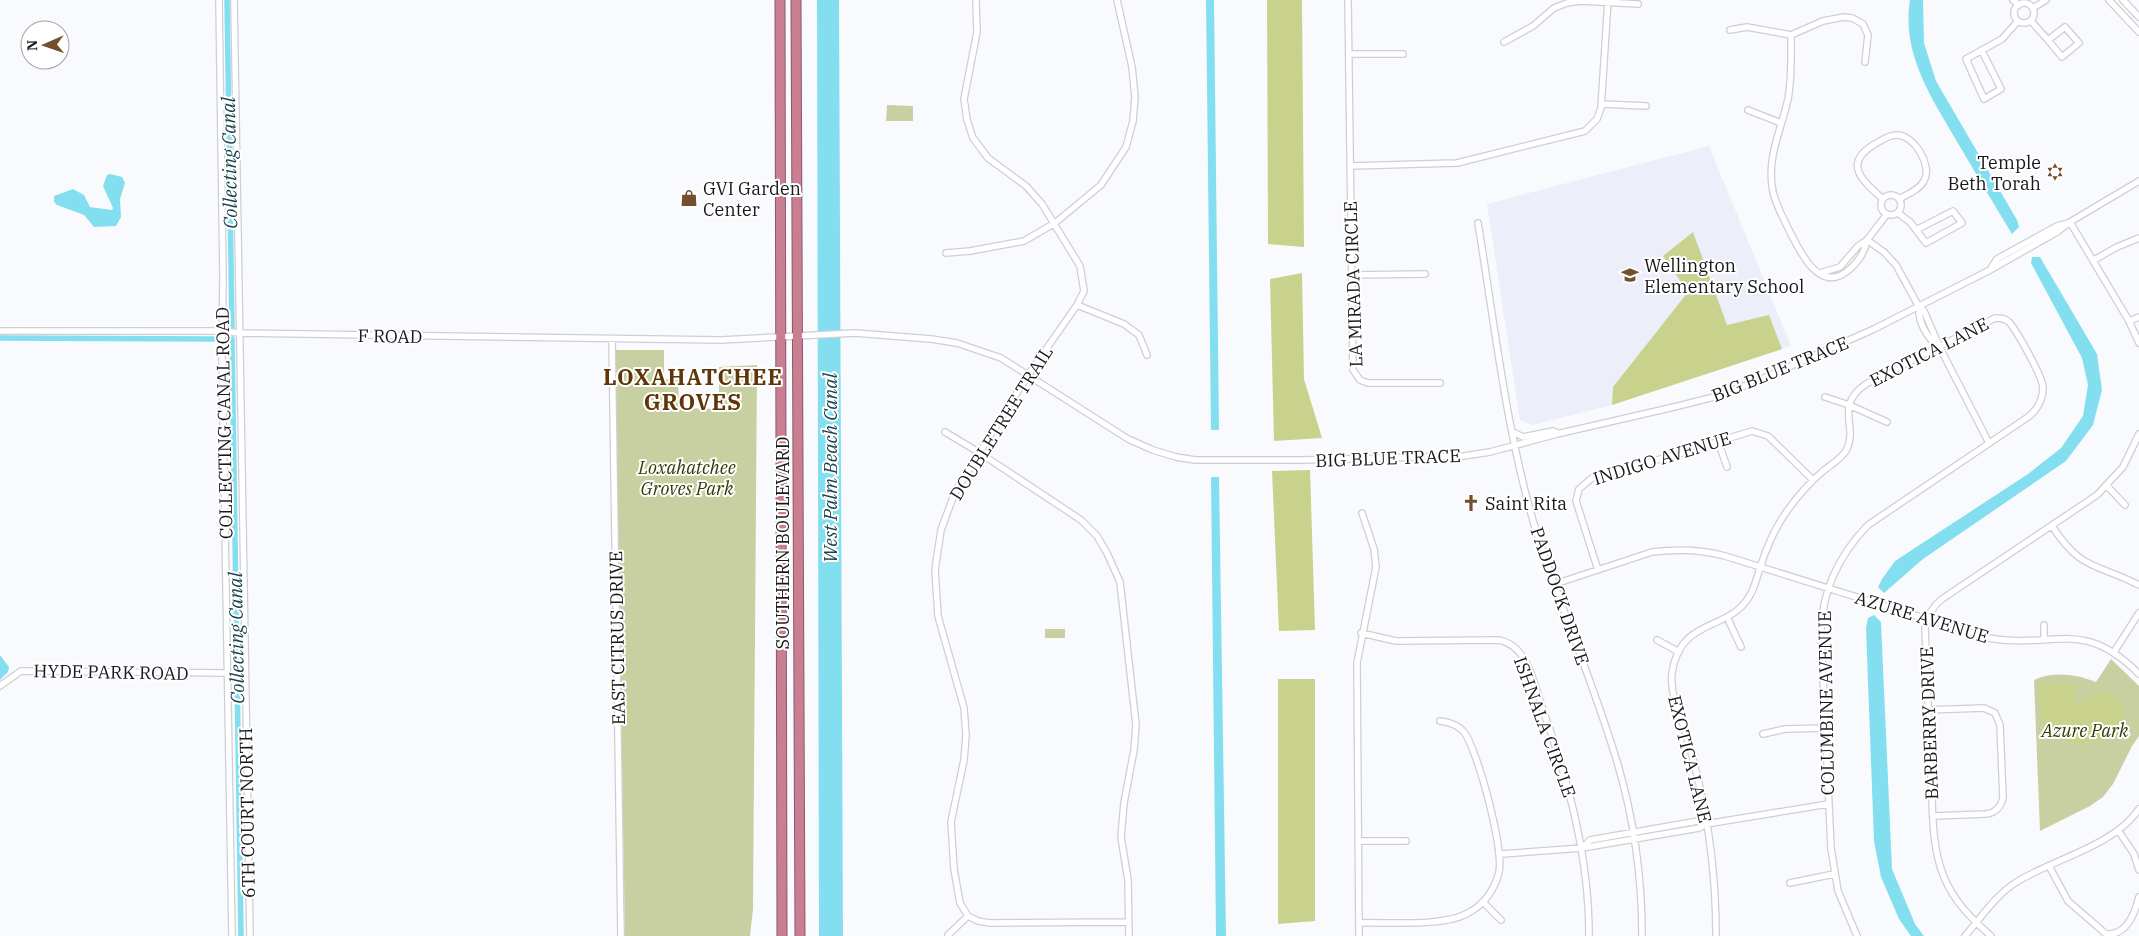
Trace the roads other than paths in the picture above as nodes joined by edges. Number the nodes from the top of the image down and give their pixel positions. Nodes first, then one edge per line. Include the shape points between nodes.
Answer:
1 (219, 0) edge
2 (234, 0) edge
3 (780, 0) edge
4 (796, 0) edge
5 (976, 0) edge
6 (1117, 0) edge
7 (1348, 0) edge
8 (2013, 0) edge
9 (2046, 0) edge
10 (2109, 0) edge
11 (2123, 0) edge
12 (1608, 1) edge
13 (1638, 4) dead end
14 (2018, 5) junction
15 (2033, 8) junction
16 (2139, 17) edge
17 (2018, 21) junction
18 (2031, 21) junction
19 (1730, 30) dead end
20 (2139, 32) edge
21 (1791, 35) junction
22 (2048, 40) junction
23 (1504, 42) dead end
24 (1982, 51) junction
25 (1349, 54) junction
26 (1404, 54) dead end
27 (1865, 62) dead end
28 (1602, 104) junction
29 (1646, 106) dead end
30 (1748, 110) dead end
31 (1781, 123) junction
32 (1350, 166) junction
33 (2139, 182) edge
34 (1899, 198) junction
35 (1883, 199) junction
36 (1898, 213) junction
37 (1887, 214) junction
38 (2070, 222) junction
39 (1055, 223) junction
40 (1478, 223) dead end
41 (1916, 230) junction
42 (2139, 238) edge
43 (1867, 240) junction
44 (946, 253) dead end
45 (2094, 260) junction
46 (1818, 273) junction
47 (1425, 274) dead end
48 (1352, 275) junction
49 (1077, 305) junction
50 (1919, 307) junction
51 (1995, 318) joint
52 (2139, 318) edge
53 (2129, 321) junction
54 (0, 331) edge
55 (222, 331) junction
56 (239, 333) junction
57 (798, 335) junction
58 (780, 338) junction
59 (612, 339) junction
60 (2139, 343) edge
61 (1940, 348) junction
62 (1148, 355) dead end
63 (1028, 375) junction
64 (1440, 383) dead end
65 (1825, 397) dead end
66 (1849, 405) junction
67 (1887, 422) dead end
68 (945, 432) dead end
69 (1513, 432) junction
70 (1560, 434) junction
71 (2139, 434) edge
72 (1718, 441) junction
73 (1990, 443) junction
74 (1515, 444) junction
75 (980, 452) junction
76 (1727, 467) dead end
77 (1813, 480) junction
78 (2107, 486) junction
79 (2125, 504) dead end
80 (1362, 513) dead end
81 (2052, 526) junction
82 (1760, 567) junction
83 (1598, 570) junction
84 (1555, 584) junction
85 (2139, 585) edge
86 (1828, 588) junction
87 (2139, 613) edge
88 (1727, 617) junction
89 (1927, 620) junction
90 (2044, 625) dead end
91 (1361, 633) junction
92 (2044, 639) junction
93 (1657, 640) dead end
94 (1741, 647) dead end
95 (1679, 652) junction
96 (2114, 652) junction
97 (228, 673) junction
98 (2139, 674) edge
99 (0, 686) edge
100 (1928, 710) junction
101 (1440, 721) dead end
102 (1825, 728) junction
103 (1763, 734) dead end
104 (1828, 804) junction
105 (2139, 809) edge
106 (1933, 816) junction
107 (1706, 824) junction
108 (2118, 830) junction
109 (1634, 836) junction
110 (1406, 841) dead end
111 (1358, 842) junction
112 (1582, 848) junction
113 (1501, 854) junction
114 (2049, 866) junction
115 (2139, 870) edge
116 (1834, 874) junction
117 (1790, 883) dead end
118 (2139, 897) edge
119 (1483, 902) junction
120 (968, 916) junction
121 (1501, 920) dead end
122 (1129, 922) junction
123 (1359, 922) junction
124 (1976, 923) junction
125 (948, 935) dead end
126 (232, 936) edge
127 (250, 936) edge
128 (621, 936) edge
129 (782, 936) edge
130 (800, 936) edge
131 (1129, 936) edge
132 (1359, 936) edge
133 (1589, 936) edge
134 (1642, 936) edge
135 (1716, 936) edge
136 (1857, 936) edge
137 (1964, 936) edge
138 (1991, 936) edge

1 - 55 street, COLLECTING CANAL ROAD
2 - 56 street, 6TH COURT NORTH
3 - 58 highway, SOUTHERN BOULEVARD
4 - 57 highway, SOUTHERN BOULEVARD
5 - 39 street via 976,32 964,99 973,138 988,158 1026,186
6 - 39 street via 1132,67 1135,97 1126,147 1101,184
7 - 25 street, LA MIRADA CIRCLE
8 - 14 street
9 - 15 street
10 - 20 street
11 - 16 street
12 - 13 street
12 - 23 street via 1562,4
12 - 28 street
14 - 15 street via 2028,4
14 - 17 street via 2014,13
15 - 18 street
17 - 18 street
17 - 24 street via 2002,39
18 - 22 street
19 - 21 street via 1747,27
21 - 27 street via 1823,21 1852,18 1863,24 1868,35
21 - 31 street via 1790,84
22 - 22 street via 2065,27 2079,43 2062,57
24 - 24 street via 1966,59 1984,99 2001,89
25 - 26 street
25 - 32 street, LA MIRADA CIRCLE
28 - 29 street
28 - 32 street via 1597,120 1582,132 1480,158 1441,164
30 - 31 street
31 - 46 street via 1771,165 1774,195 1804,260
32 - 48 street, LA MIRADA CIRCLE
33 - 38 street, BIG BLUE TRACE
34 - 35 street via 1891,194
34 - 35 street via 1920,187 1927,170 1914,142 1906,136 1896,135 1864,150 1857,168 1860,177
34 - 36 street via 1901,207
35 - 37 street via 1881,207
36 - 37 street
36 - 41 street
37 - 43 street
38 - 45 street
38 - 50 street, BIG BLUE TRACE via 1998,259 1990,270
39 - 44 street via 1024,240
39 - 49 street via 1080,266 1084,291
40 - 69 street, PADDOCK DRIVE
41 - 41 street via 1926,243 1962,223 1953,211
42 - 45 street
43 - 46 street via 1840,267
43 - 46 street via 1866,250 1846,273 1832,278
43 - 50 street via 1896,265
45 - 53 street
47 - 48 street
48 - 64 street, LA MIRADA CIRCLE via 1352,366 1357,378 1368,383
49 - 62 street via 1124,324 1139,335
49 - 63 street, DOUBLETREE TRAIL
50 - 61 street via 1918,318 1930,340
50 - 70 street, BIG BLUE TRACE via 1825,352 1714,397
51 - 61 street, EXOTICA LANE
51 - 73 street, COLUMBINE AVENUE via 2005,319 2011,324 2039,373 2043,389 2034,412
52 - 53 street
53 - 60 street
54 - 55 street, F ROAD
55 - 56 street, F ROAD
55 - 97 street, COLLECTING CANAL ROAD
56 - 59 street, F ROAD
56 - 127 street, 6TH COURT NORTH
57 - 58 street, BIG BLUE TRACE
57 - 63 street, BIG BLUE TRACE via 855,333 957,343 1001,358
57 - 130 highway, SOUTHERN BOULEVARD
58 - 59 street, F ROAD
58 - 129 highway, SOUTHERN BOULEVARD
59 - 128 street, EAST CITRUS DRIVE
61 - 66 street, EXOTICA LANE via 1866,384
61 - 73 street
63 - 74 street, BIG BLUE TRACE via 1128,439 1153,450 1195,460 1464,456
63 - 75 street, DOUBLETREE TRAIL
65 - 66 street
66 - 67 street
66 - 77 street, EXOTICA LANE via 1847,448
68 - 75 street
69 - 70 street via 1523,437 1553,431
69 - 74 street, PADDOCK DRIVE
70 - 74 street, BIG BLUE TRACE
71 - 78 street via 2123,467
72 - 76 street
72 - 77 street, INDIGO AVENUE via 1747,432 1764,434
72 - 83 street, INDIGO AVENUE via 1584,482 1578,493 1577,506
73 - 86 street, COLUMBINE AVENUE via 1868,525 1844,554
74 - 84 street, PADDOCK DRIVE via 1529,506
75 - 120 street, DOUBLETREE TRAIL via 956,492 940,530 935,570 938,616 964,708 964,760 951,822 960,903
75 - 122 street via 1081,520 1108,553 1120,582 1136,725 1121,837 1128,880
77 - 82 street, EXOTICA LANE via 1778,526
78 - 79 street
78 - 81 street
80 - 91 street via 1374,549 1376,567
81 - 85 street via 2067,548 2082,561
81 - 89 street via 1942,599 1932,608
82 - 83 street, AZURE AVENUE via 1715,553 1684,550 1652,552
82 - 86 street, AZURE AVENUE
82 - 88 street, EXOTICA LANE via 1749,598
83 - 84 street, AZURE AVENUE
84 - 109 street, PADDOCK DRIVE via 1613,748
86 - 89 street, AZURE AVENUE
86 - 102 street, COLUMBINE AVENUE via 1821,632
87 - 96 street
88 - 94 street
88 - 95 street, EXOTICA LANE via 1698,631
89 - 92 street, AZURE AVENUE via 1997,640
89 - 100 street, BARBERRY DRIVE
90 - 92 street
91 - 111 street via 1356,675
91 - 112 street, ISHNALA CIRCLE via 1396,641 1499,640 1517,648 1526,662 1564,772
92 - 96 street, AZURE AVENUE via 2081,639
93 - 95 street
95 - 107 street, EXOTICA LANE via 1672,673 1672,691 1697,776
96 - 98 street, AZURE AVENUE
97 - 99 street, HYDE PARK ROAD via 21,671
97 - 126 street, COLLECTING CANAL ROAD
100 - 106 street, BARBERRY DRIVE
100 - 106 street via 1984,708 1995,713 2000,725 2003,798 2000,806 1990,813
101 - 113 street via 1455,725 1468,739 1487,794
102 - 103 street via 1785,729
102 - 104 street, COLUMBINE AVENUE
104 - 107 street
104 - 116 street, COLUMBINE AVENUE
105 - 108 street
106 - 124 street, BARBERRY DRIVE via 1936,854 1943,876 1960,906
107 - 109 street via 1699,828
107 - 135 street, EXOTICA LANE via 1714,881
108 - 114 street
108 - 115 street via 2134,854
109 - 112 street
109 - 134 street, PADDOCK DRIVE
110 - 111 street
111 - 123 street
112 - 113 street
112 - 133 street, ISHNALA CIRCLE
113 - 119 street via 1497,879
114 - 118 street via 2068,901 2106,934 2114,935 2123,930
114 - 124 street via 2013,885
116 - 117 street
116 - 136 street, COLUMBINE AVENUE
119 - 121 street
119 - 123 street via 1460,917 1442,922
120 - 122 street via 990,923
120 - 125 street
122 - 131 street
123 - 132 street
124 - 137 street
124 - 138 street, BARBERRY DRIVE

